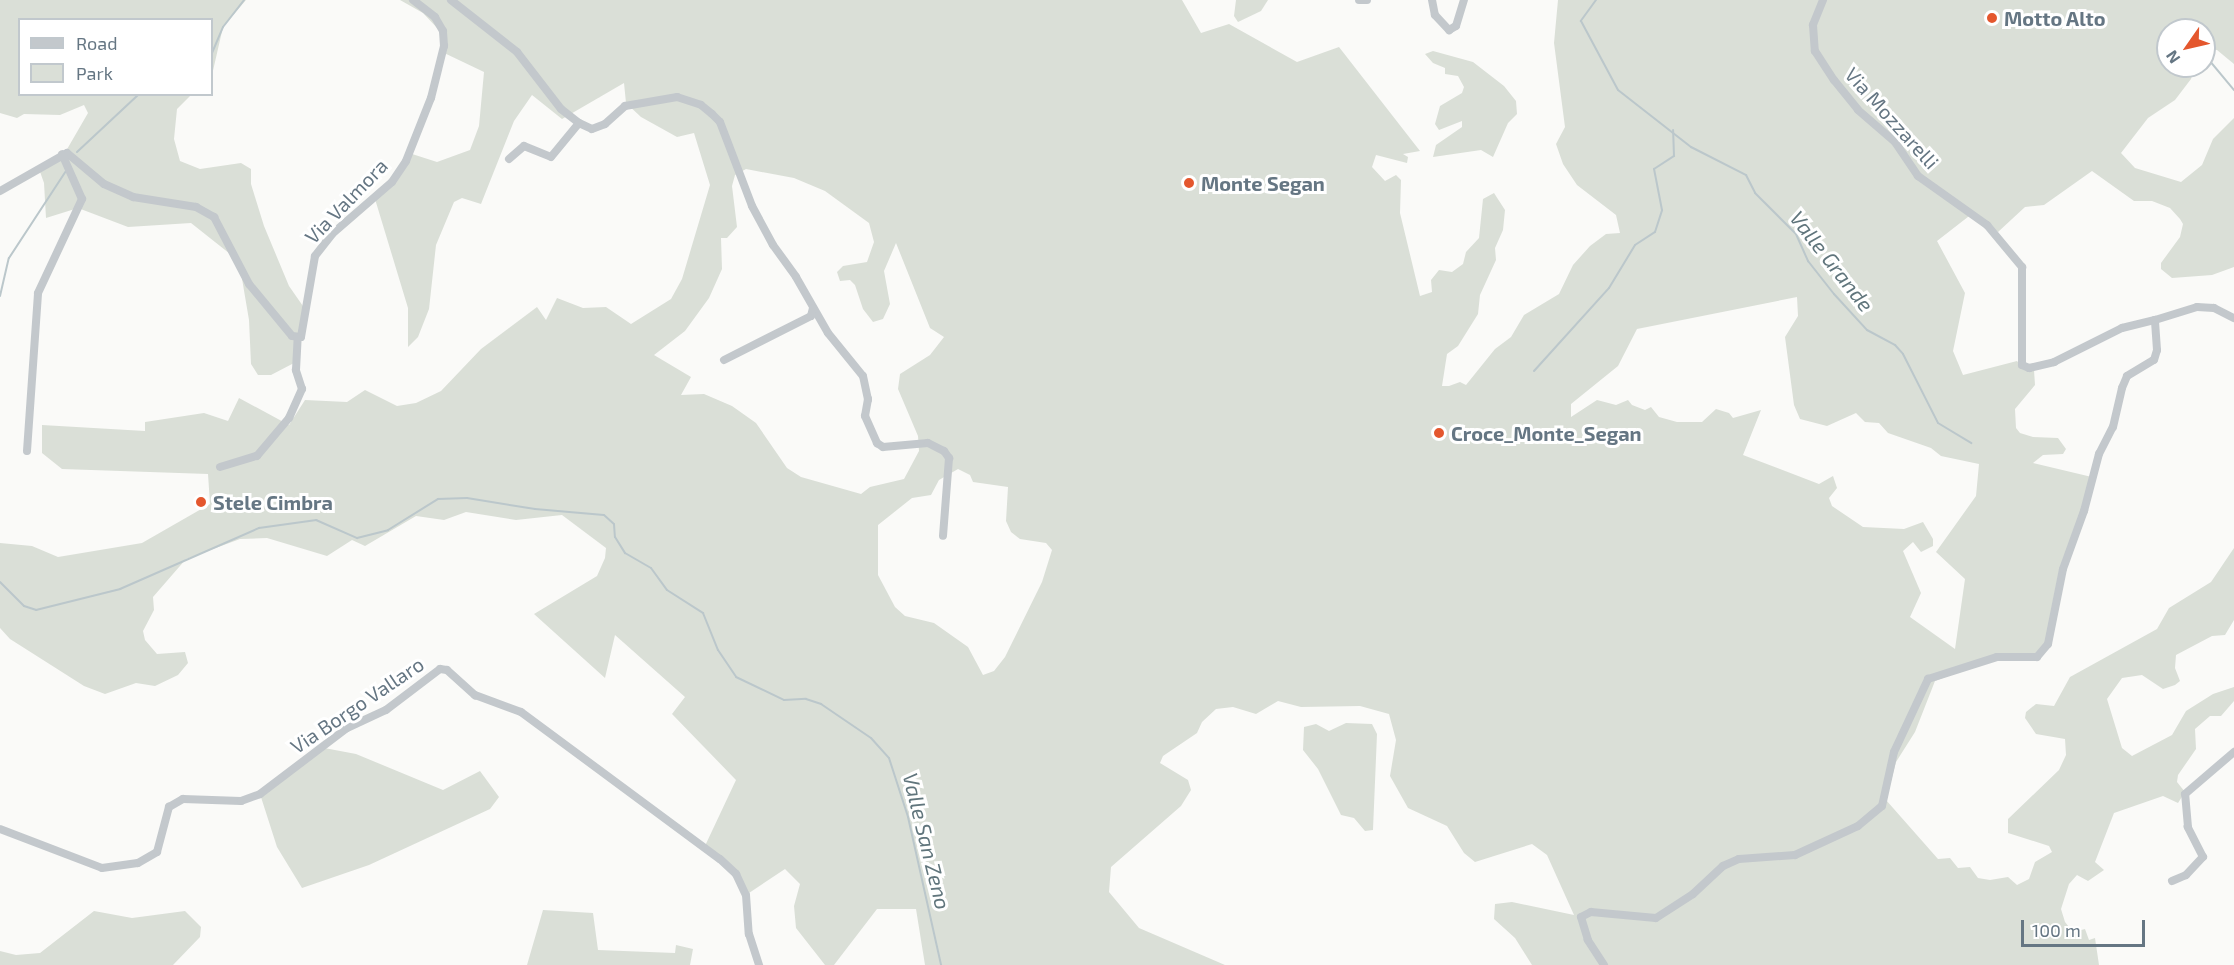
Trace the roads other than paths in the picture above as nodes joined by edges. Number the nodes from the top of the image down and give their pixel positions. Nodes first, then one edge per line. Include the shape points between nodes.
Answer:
1 (413, 0) edge
2 (451, 0) edge
3 (1359, 0) edge
4 (1367, 0) edge
5 (1432, 0) edge
6 (1464, 0) edge
7 (1822, 0) edge
8 (579, 123) junction
9 (62, 154) junction
10 (509, 159) dead end
11 (0, 190) edge
12 (813, 308) junction
13 (2234, 318) edge
14 (2155, 320) junction
15 (298, 338) junction
16 (724, 360) dead end
17 (27, 451) dead end
18 (220, 467) dead end
19 (944, 536) dead end
20 (2234, 752) edge
21 (0, 828) edge
22 (2172, 880) dead end
23 (759, 965) edge
24 (1604, 965) edge

1 - 15 street, Via Valmora via 435,17 443,31 444,46 430,98 406,161 392,182 332,234 315,256 304,333
2 - 8 street via 517,52 561,109
3 - 4 street
5 - 6 street via 1435,15 1449,30 1456,26
7 - 14 street, Via Mozzarelli via 1813,25 1815,51 1834,80 1858,110 1896,142 1918,176 1987,225 2022,267 2022,365 2029,368 2054,362 2122,328
8 - 10 street via 551,157 525,146
8 - 12 street via 592,129 605,124 625,106 652,99 677,97 701,105 720,122 752,206
9 - 11 street
9 - 15 street via 74,156 104,184 133,197 196,207 214,217 249,284
9 - 17 street via 82,199 39,293
12 - 16 street via 811,316
12 - 19 street via 862,376 868,399 865,416 878,442 883,447 928,443 949,458
13 - 14 street via 2214,308 2197,307
14 - 24 street via 2154,360 2127,376 2122,388 2113,427 2099,454 2060,579 2048,644 2037,657 1997,657 1928,680 1894,752 1882,806 1858,826 1795,855 1739,859 1723,866 1677,906 1656,918 1591,912 1581,916 1588,940
15 - 18 street via 296,370 302,389 290,418 257,456
20 - 22 street via 2185,794 2188,827 2203,857 2186,875
21 - 23 street, Via Borgo Vallaro via 102,868 138,863 156,852 169,807 183,799 240,801 260,794 347,728 386,710 440,669 447,670 475,694 521,712 736,874 746,895 749,934

